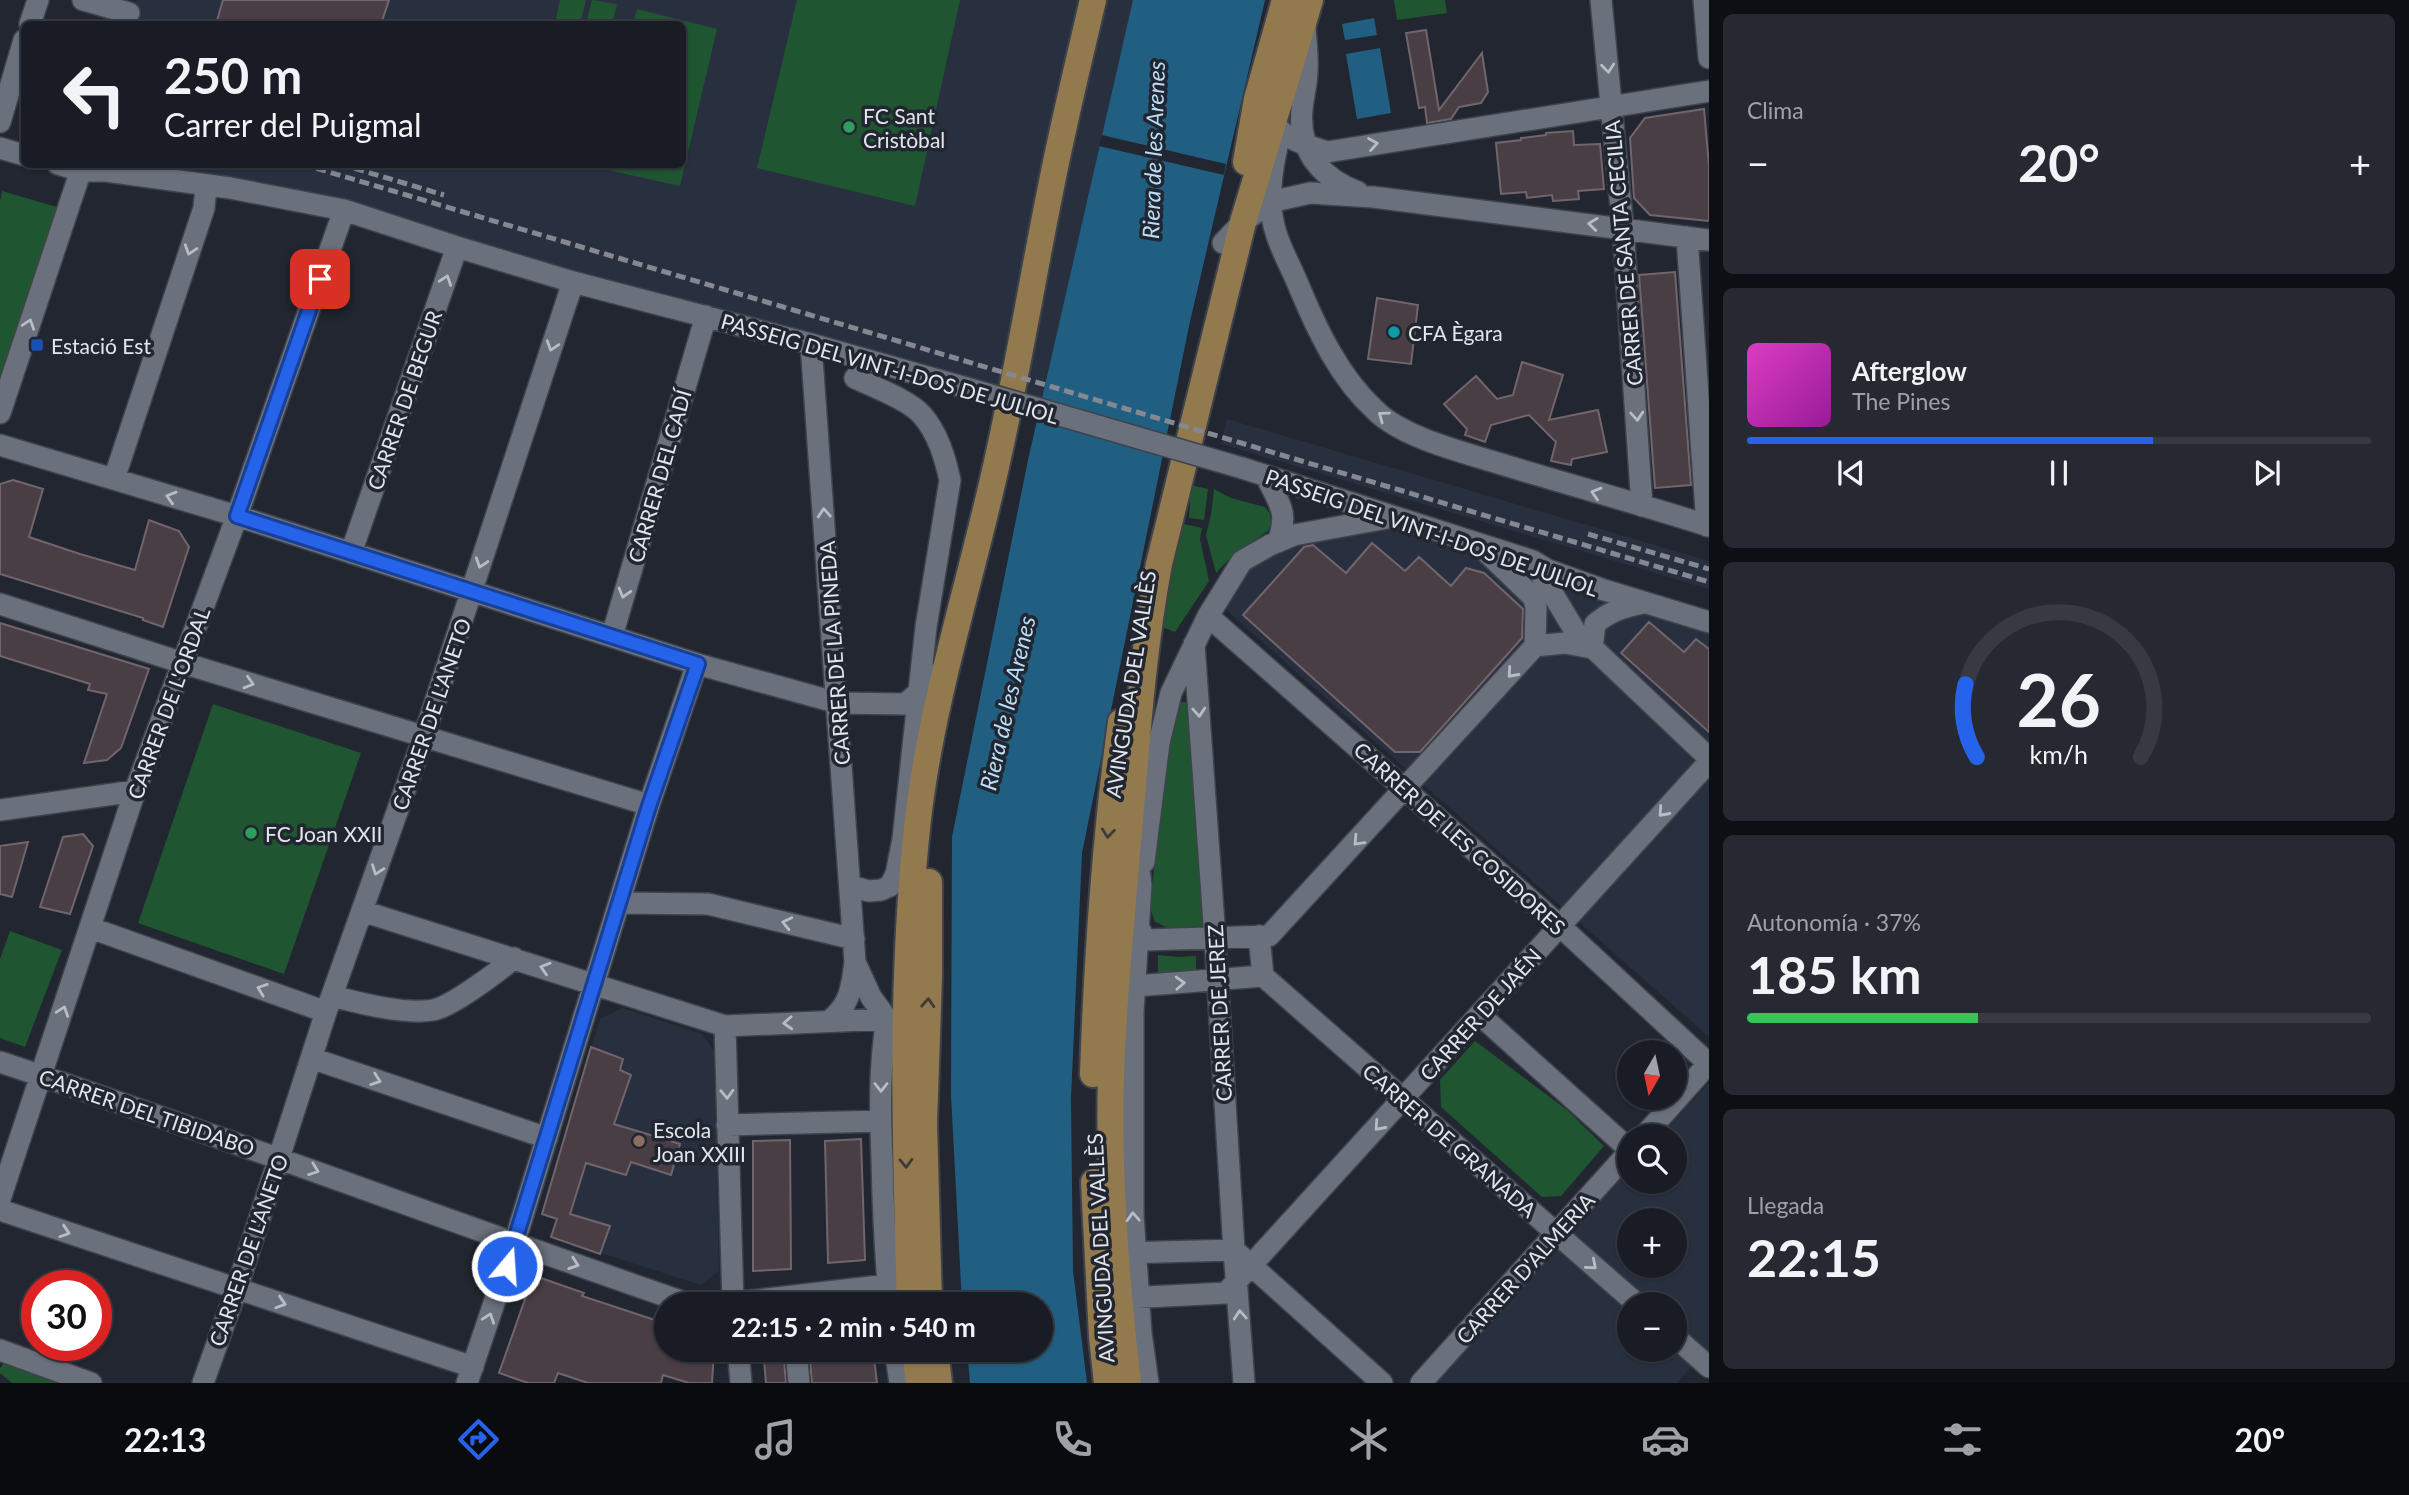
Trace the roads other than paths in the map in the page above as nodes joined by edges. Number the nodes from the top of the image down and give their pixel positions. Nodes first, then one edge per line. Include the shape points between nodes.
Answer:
1 (38, 0) edge
2 (83, 0) edge
3 (1093, 0) edge
4 (1108, 0) edge
5 (1285, 0) edge
6 (1601, 0) edge
7 (1704, 0) edge
8 (129, 12) edge
9 (31, 21) edge
10 (1305, 21) edge
11 (21, 50) edge
12 (1709, 58) edge
13 (1709, 91) edge
14 (1609, 106) junction
15 (0, 122) edge
16 (1276, 127) junction
17 (1307, 146) junction
18 (0, 148) edge
19 (21, 154) edge
20 (82, 168) edge
21 (206, 184) junction
22 (1373, 197) junction
23 (1270, 202) junction
24 (344, 210) junction
25 (1243, 222) junction
26 (1623, 228) junction
27 (1687, 237) junction
28 (1709, 240) edge
29 (1223, 243) junction
30 (457, 247) junction
31 (573, 282) junction
32 (706, 316) junction
33 (1701, 334) edge
34 (811, 344) junction
35 (855, 378) dead end
36 (0, 412) edge
37 (0, 445) edge
38 (1706, 471) edge
39 (1266, 476) junction
40 (114, 480) junction
41 (1642, 506) junction
42 (237, 516) junction
43 (1393, 517) junction
44 (1708, 526) edge
45 (1278, 542) junction
46 (1478, 543) junction
47 (351, 553) junction
48 (1533, 561) junction
49 (472, 592) junction
50 (1646, 602) junction
51 (0, 604) edge
52 (1208, 616) junction
53 (1709, 622) edge
54 (612, 636) junction
55 (1194, 644) junction
56 (1535, 646) junction
57 (1592, 648) junction
58 (183, 663) junction
59 (698, 664) junction
60 (930, 691) junction
61 (838, 703) junction
62 (424, 736) junction
63 (1709, 760) edge
64 (1406, 789) junction
65 (135, 791) junction
66 (649, 806) junction
67 (1131, 807) junction
68 (0, 810) edge
69 (1141, 885) junction
70 (850, 886) junction
71 (619, 903) junction
72 (362, 911) junction
73 (1560, 926) junction
74 (91, 928) junction
75 (1139, 928) junction
76 (1259, 936) junction
77 (1099, 937) junction
78 (1215, 938) junction
79 (854, 939) junction
80 (514, 958) junction
81 (855, 962) junction
82 (1264, 976) junction
83 (1125, 980) junction
84 (1217, 981) junction
85 (594, 983) junction
86 (329, 1004) junction
87 (1480, 1015) junction
88 (829, 1021) junction
89 (896, 1021) junction
90 (725, 1026) junction
91 (311, 1058) junction
92 (0, 1062) edge
93 (1709, 1064) edge
94 (925, 1071) junction
95 (41, 1076) junction
96 (1404, 1099) junction
97 (881, 1121) junction
98 (1655, 1124) edge
99 (727, 1125) junction
100 (547, 1138) junction
101 (1132, 1139) junction
102 (1617, 1139) edge
103 (279, 1158) junction
104 (1617, 1164) edge
105 (1112, 1173) junction
106 (0, 1199) edge
107 (0, 1210) edge
108 (1556, 1233) junction
109 (514, 1244) junction
110 (1234, 1250) junction
111 (1116, 1253) junction
112 (1245, 1274) junction
113 (237, 1288) junction
114 (654, 1292) edge
115 (730, 1292) edge
116 (889, 1292) edge
117 (910, 1292) edge
118 (929, 1292) edge
119 (1623, 1292) edge
120 (1119, 1298) junction
121 (1687, 1348) edge
122 (0, 1350) edge
123 (739, 1362) edge
124 (797, 1362) edge
125 (897, 1362) edge
126 (917, 1362) edge
127 (937, 1362) edge
128 (1709, 1369) edge
129 (470, 1375) edge
130 (91, 1383) edge
131 (203, 1383) edge
132 (741, 1383) edge
133 (799, 1383) edge
134 (900, 1383) edge
135 (919, 1383) edge
136 (939, 1383) edge
137 (1107, 1383) edge
138 (1128, 1383) edge
139 (1148, 1383) edge
140 (1244, 1383) edge
141 (1382, 1383) edge
142 (1421, 1383) edge
143 (1698, 1383) edge

1 - 9 street
2 - 8 street
3 - 60 main road via 1000,448 948,664
94 -> 4 main road via 930,863 947,747 1041,332 1074,146
5 - 16 street, AVINGUDA DEL VALLÈS via 1267,99 1267,111
5 - 29 main road, AVINGUDA DEL VALLÈS
6 -> 14 street, CARRER DE SANTA CECILIA
7 - 12 street
10 - 16 main road, AVINGUDA DEL VALLÈS
10 - 17 street via 1308,69 1301,111
11 - 15 street
13 - 14 street
17 -> 14 street via 1326,152
14 - 26 street, CARRER DE SANTA CECILIA
16 - 17 street
16 - 23 street
16 - 25 main road, AVINGUDA DEL VALLÈS
17 - 22 street via 1327,176
18 - 19 street
20 - 21 street, PASSEIG DEL VINT-I-DOS DE JULIOL
36 -> 20 street
21 - 24 street, PASSEIG DEL VINT-I-DOS DE JULIOL
21 -> 40 street via 204,208
22 - 23 street via 1310,192
26 -> 22 street
23 - 25 street
41 -> 23 street via 1447,448 1375,411 1331,355 1277,237
24 - 30 street, PASSEIG DEL VINT-I-DOS DE JULIOL
24 - 42 street, CARRER DE L'ORDAL
25 - 29 street
25 - 67 main road, AVINGUDA DEL VALLÈS via 1149,616
26 - 27 street
26 -> 41 street, CARRER DE SANTA CECILIA
27 - 28 street
27 - 33 street
29 -> 77 main road, AVINGUDA DEL VALLÈS via 1138,615 1118,741
30 - 31 street, PASSEIG DEL VINT-I-DOS DE JULIOL
47 -> 30 street, CARRER DE BEGUR
31 - 32 street, PASSEIG DEL VINT-I-DOS DE JULIOL
31 -> 49 street, CARRER DE L'ANETO
32 - 34 street, PASSEIG DEL VINT-I-DOS DE JULIOL
32 -> 54 street, CARRER DEL CADÍ
33 - 38 street
34 - 39 street, PASSEIG DEL VINT-I-DOS DE JULIOL, bridge
61 -> 34 street, CARRER DE LA PINEDA
35 - 60 street via 921,413 935,435 950,480 926,627
37 - 40 street
38 - 44 street
39 - 43 street, PASSEIG DEL VINT-I-DOS DE JULIOL
39 - 45 street via 1284,512
42 -> 40 street
41 - 44 street
42 - 47 street
42 - 58 street, CARRER DE L'ORDAL
43 - 45 street, AVINGUDA DEL VALLÈS
43 - 46 street, PASSEIG DEL VINT-I-DOS DE JULIOL
45 - 52 street, AVINGUDA DEL VALLÈS via 1242,561
46 - 48 street, PASSEIG DEL VINT-I-DOS DE JULIOL
46 - 56 street via 1532,597
47 - 49 street
48 - 50 street, PASSEIG DEL VINT-I-DOS DE JULIOL
48 - 57 street via 1564,615
49 - 54 street
49 - 62 street, CARRER DE L'ANETO
50 - 53 street, PASSEIG DEL VINT-I-DOS DE JULIOL
50 - 57 street via 1620,607 1595,624
51 - 58 street
52 - 55 street, AVINGUDA DEL VALLÈS
52 - 64 street, CARRER DE LES COSIDORES
54 - 59 street
55 - 69 street, AVINGUDA DEL VALLÈS via 1171,693 1159,743
55 -> 78 street, CARRER DE JEREZ
56 - 57 street via 1565,643
56 -> 64 street
57 - 63 street
58 -> 62 street
58 - 65 street, CARRER DE L'ORDAL
59 - 61 street
59 - 66 street
60 - 61 street via 905,704
60 - 70 street via 896,874 890,886 881,890
60 - 89 main road via 930,738
61 - 70 street, CARRER DE LA PINEDA
62 - 66 street
62 -> 72 street, CARRER DE L'ANETO
63 -> 73 street, CARRER DE JAÉN
64 - 73 street, CARRER DE LES COSIDORES
64 -> 76 street via 1269,936
65 - 68 street
65 - 74 street, CARRER DE L'ORDAL
66 - 71 street
67 - 69 street, AVINGUDA DEL VALLÈS
67 - 83 main road, AVINGUDA DEL VALLÈS
69 - 75 street, AVINGUDA DEL VALLÈS
70 - 79 street, CARRER DE LA PINEDA
79 -> 71 street via 708,904
71 - 85 street
72 - 80 street
72 - 86 street, CARRER DE L'ANETO
73 - 87 street, CARRER DE JAÉN
73 - 93 street, CARRER DE LES COSIDORES
86 -> 74 street
95 -> 74 street, CARRER DE L'ORDAL
75 - 78 street via 1145,940
75 - 83 street, AVINGUDA DEL VALLÈS
76 - 78 street
76 - 82 street
77 - 83 street
77 - 111 main road, AVINGUDA DEL VALLÈS via 1094,1205
78 - 84 street, CARRER DE JEREZ
79 - 81 street, CARRER DE LA PINEDA
85 -> 80 street
80 - 86 street via 436,1010
81 - 88 street, CARRER DE LA PINEDA via 845,1006
81 - 89 street, CARRER DE LA PINEDA via 871,998
82 - 84 street
82 - 96 street, CARRER DE GRANADA
83 -> 84 street
83 - 101 street, AVINGUDA DEL VALLÈS
83 - 105 main road, AVINGUDA DEL VALLÈS via 1111,1077
84 - 110 street, CARRER DE JEREZ
85 - 90 street
85 - 100 street
86 - 91 street, CARRER DE L'ANETO
87 - 96 street, CARRER DE JAÉN
87 - 102 street
88 - 89 street
88 -> 90 street
89 - 94 street, CARRER DE LA PINEDA via 916,1038
89 -> 97 street via 881,1053
89 -> 117 main road via 905,1123
90 -> 99 street
91 -> 100 street
91 - 103 street, CARRER DE L'ANETO
92 - 95 street, CARRER DEL TIBIDABO
93 - 98 street
94 - 118 main road
95 - 103 street, CARRER DEL TIBIDABO
95 - 106 street, CARRER DE L'ORDAL
96 - 108 street, CARRER DE GRANADA
96 -> 112 street, CARRER DE JAÉN
97 - 99 street
97 - 116 street
99 - 115 street
100 - 109 street
101 - 105 street, AVINGUDA DEL VALLÈS
111 -> 101 street, AVINGUDA DEL VALLÈS
103 -> 109 street, CARRER DEL TIBIDABO
103 - 113 street, CARRER DE L'ANETO
104 - 108 street, CARRER D'ALMERIA
105 - 111 main road, AVINGUDA DEL VALLÈS
107 -> 113 street
108 -> 119 street, CARRER DE GRANADA
108 - 142 street, CARRER D'ALMERIA
109 -> 114 street, CARRER DEL TIBIDABO
129 -> 109 street
110 - 111 street
110 - 112 street
111 - 120 main road, AVINGUDA DEL VALLÈS
111 - 120 street, AVINGUDA DEL VALLÈS
112 - 120 street via 1226,1293
140 -> 112 street
112 - 141 street
113 -> 129 street
113 - 131 street, CARRER DE L'ANETO
120 - 137 main road, AVINGUDA DEL VALLÈS
120 - 138 main road, AVINGUDA DEL VALLÈS
120 - 139 street, AVINGUDA DEL VALLÈS
121 - 128 street
122 - 130 street
123 - 132 street
124 - 133 street
125 - 134 street
126 - 135 main road
127 - 136 main road
128 - 143 street

